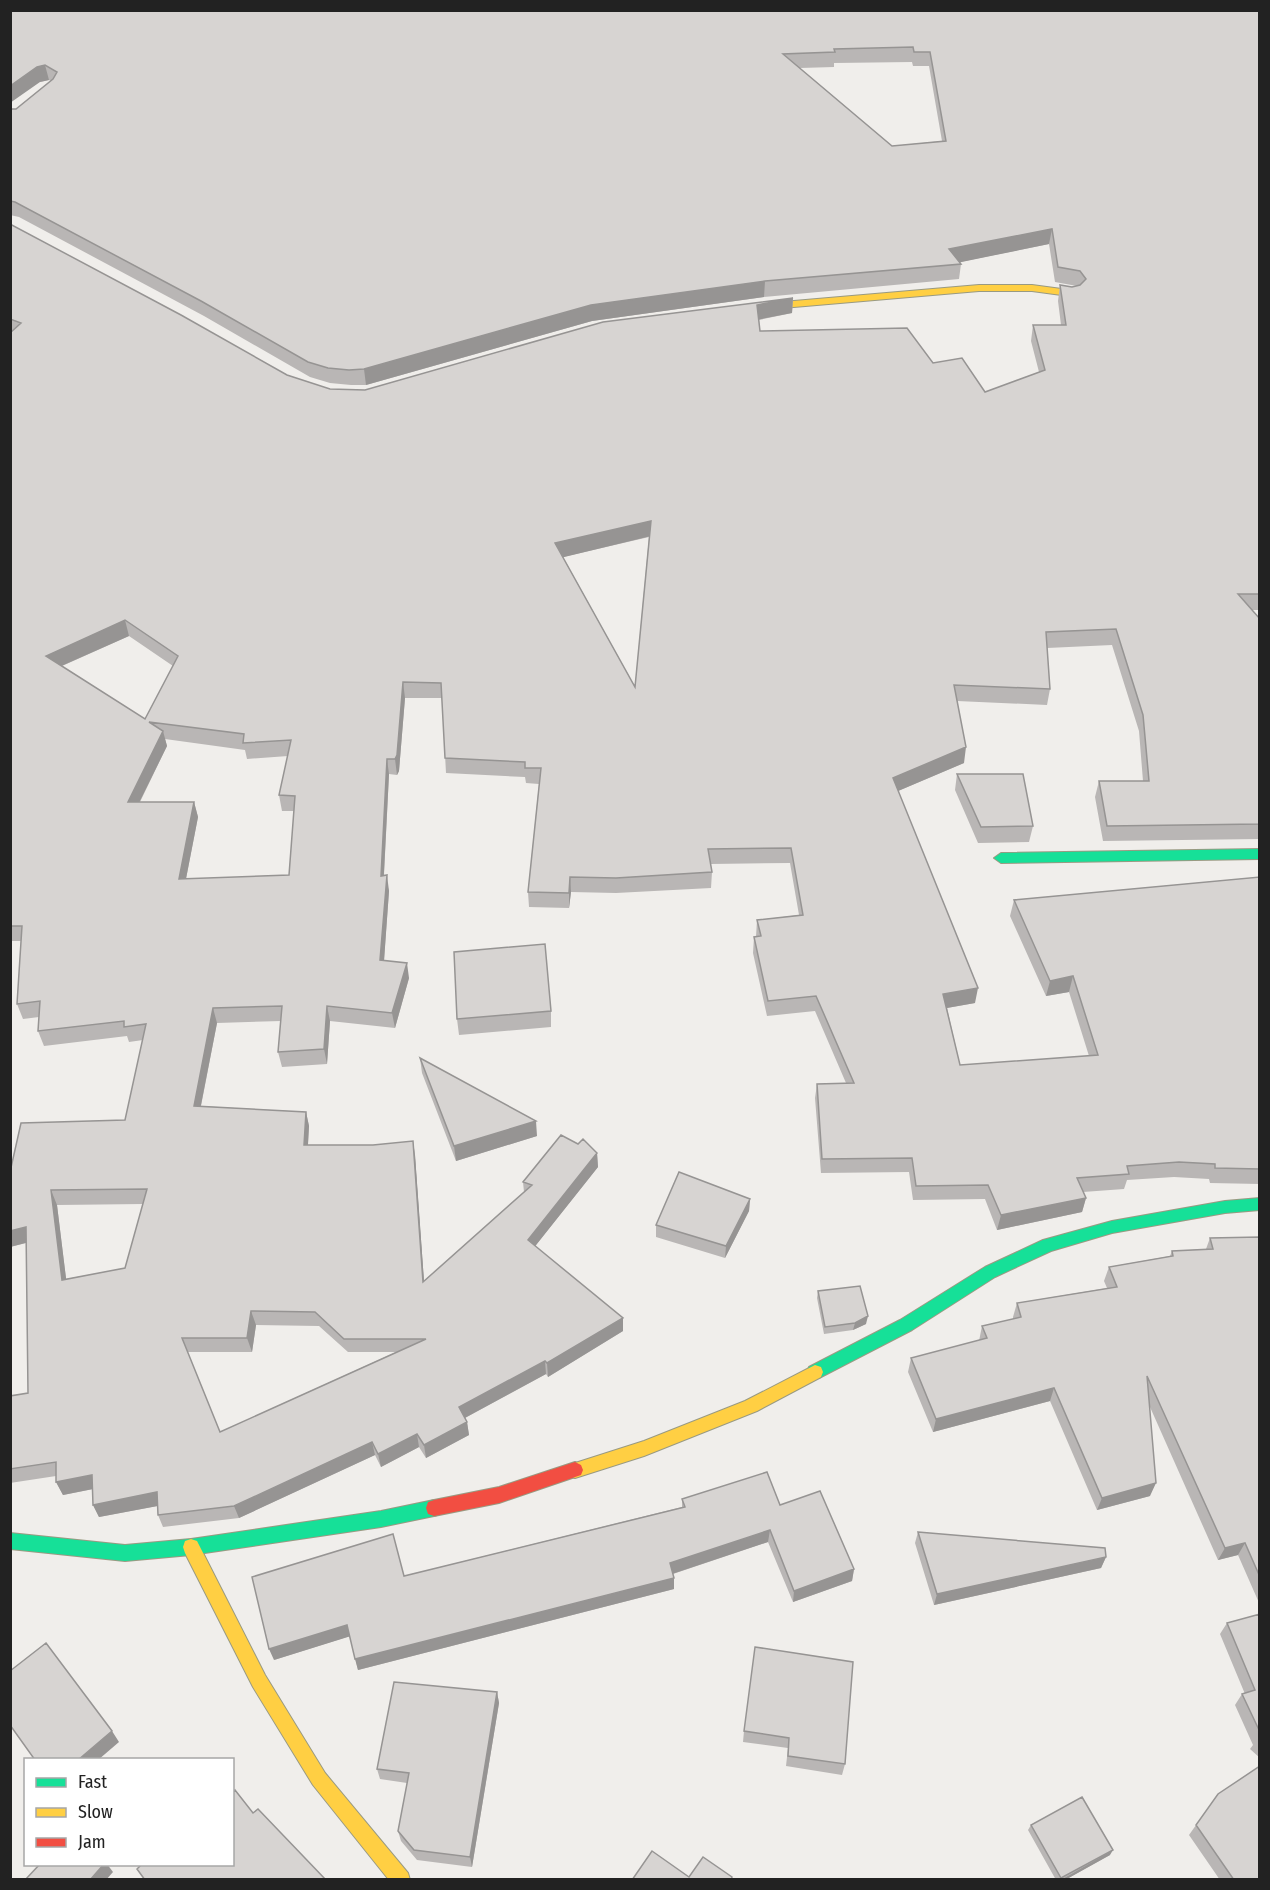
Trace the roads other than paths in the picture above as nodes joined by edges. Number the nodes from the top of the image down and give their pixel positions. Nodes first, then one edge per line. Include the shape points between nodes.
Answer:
1 (1069, 293) edge
2 (731, 310) edge
3 (1260, 854) edge
4 (1001, 858) dead end
5 (1260, 1204) edge
6 (10, 1541) edge
7 (191, 1547) junction
8 (401, 1880) edge

1 - 2 street via 979,288
3 - 4 street via 1200,858
5 - 7 street via 1112,1227 1048,1245 990,1272 906,1325 751,1406 644,1448 498,1496 381,1519
6 - 7 street via 125,1553
7 - 8 street via 259,1681 319,1779

